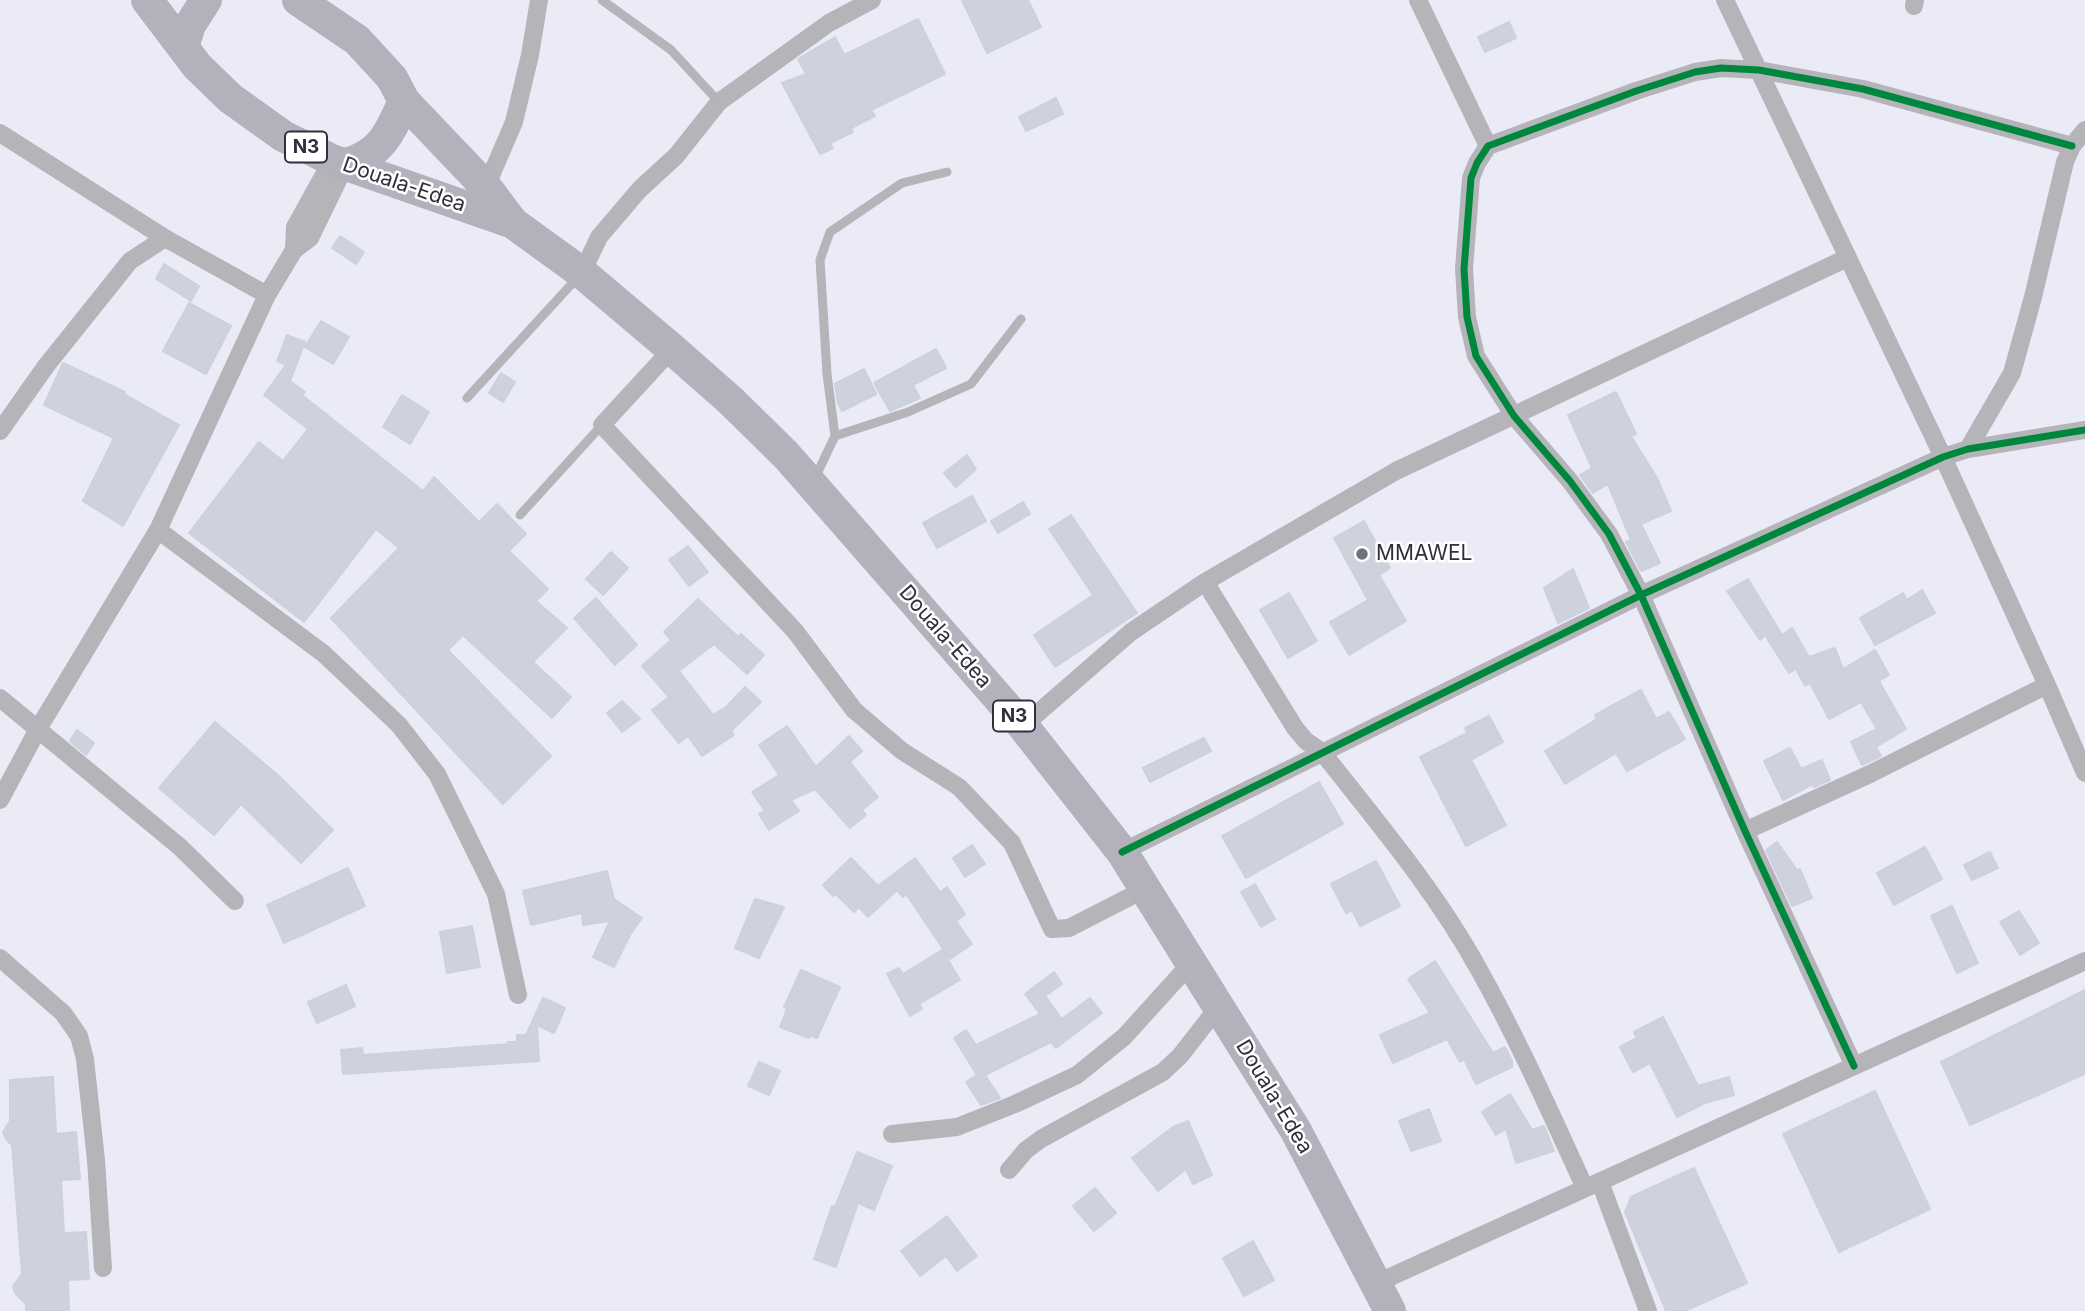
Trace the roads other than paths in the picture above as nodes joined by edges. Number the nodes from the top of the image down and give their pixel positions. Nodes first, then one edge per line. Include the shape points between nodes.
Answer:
1 (147, 0) edge
2 (206, 0) edge
3 (298, 0) edge
4 (539, 0) edge
5 (602, 0) edge
6 (872, 0) edge
7 (1418, 0) edge
8 (1725, 0) edge
9 (183, 47) junction
10 (1759, 70) junction
11 (404, 101) junction
12 (719, 102) junction
13 (2085, 130) edge
14 (0, 133) edge
15 (1488, 146) junction
16 (2072, 146) junction
17 (339, 162) junction
18 (947, 172) dead end
19 (486, 187) junction
20 (513, 223) junction
21 (165, 238) junction
22 (1847, 258) junction
23 (582, 273) junction
24 (267, 295) junction
25 (1021, 320) dead end
26 (672, 349) junction
27 (467, 398) dead end
28 (1514, 416) junction
29 (602, 425) junction
30 (0, 430) edge
31 (2085, 430) edge
32 (835, 436) junction
33 (1968, 449) junction
34 (1943, 457) junction
35 (812, 485) junction
36 (520, 515) dead end
37 (158, 530) junction
38 (1205, 582) junction
39 (1642, 596) junction
40 (2048, 685) junction
41 (0, 698) edge
42 (1023, 726) junction
43 (38, 729) junction
44 (1322, 752) junction
45 (2085, 773) edge
46 (0, 800) edge
47 (1745, 831) junction
48 (1122, 852) junction
49 (1145, 889) junction
50 (235, 901) dead end
51 (0, 958) edge
52 (2085, 961) edge
53 (1192, 962) junction
54 (518, 995) dead end
55 (1219, 1006) junction
56 (1854, 1066) junction
57 (892, 1135) dead end
58 (1009, 1170) dead end
59 (1592, 1185) junction
60 (103, 1268) dead end
61 (1383, 1297) edge
62 (1648, 1311) edge

1 - 9 highway, Douala-Edea / N3
2 - 9 highway
3 - 11 highway, Douala-Edea / N3 via 357,40 391,78
4 - 19 street via 514,122
5 - 12 lane via 671,50
6 - 12 street via 829,23
7 - 15 street
8 - 10 street
9 - 17 highway, Douala-Edea / N3 via 230,98 283,136
10 - 15 street via 1695,72
10 - 16 street via 1863,89
10 - 22 street
11 - 17 highway via 376,150 363,160
11 - 19 highway, Douala-Edea / N3
12 - 23 street via 676,156 599,237
13 - 16 street
14 - 21 street
15 - 28 street via 1471,178 1464,269 1467,317 1476,356
16 - 33 street via 2012,373
17 - 20 highway, Douala-Edea / N3
17 - 24 street via 310,237 294,250
18 - 32 lane via 902,183 830,232 820,260
19 - 20 highway, Douala-Edea / N3
20 - 23 highway, Douala-Edea / N3
21 - 24 street
21 - 30 street via 130,261
22 - 28 street
22 - 34 street
23 - 26 highway, Douala-Edea / N3
23 - 27 lane
24 - 37 street
25 - 32 lane via 971,384 908,412
26 - 29 street
26 - 35 highway, Douala-Edea / N3 via 731,401
28 - 38 street via 1396,471
28 - 39 street via 1609,534
29 - 36 lane
29 - 49 street via 795,631 854,710 902,751 959,787 1012,843 1052,929 1069,928
31 - 33 street
32 - 35 lane
33 - 34 street
34 - 39 street
34 - 40 street
35 - 42 highway, Douala-Edea / N3
37 - 43 street
37 - 54 street via 324,654 399,725 437,774 496,894
38 - 42 street via 1131,632
38 - 44 street via 1295,728
39 - 44 street
39 - 47 street
40 - 45 street
40 - 47 street
41 - 43 street
42 - 48 highway, Douala-Edea / N3
43 - 46 street
43 - 50 street via 180,847
44 - 48 street
44 - 59 street via 1435,898 1477,966
47 - 56 street
48 - 49 highway, Douala-Edea / N3
49 - 53 highway, Douala-Edea / N3
51 - 60 street via 63,1013 79,1036 85,1059
52 - 56 street
53 - 55 highway, Douala-Edea / N3
53 - 57 street via 1124,1037 1077,1075 957,1127
55 - 58 street via 1163,1072 1041,1139
55 - 61 highway, Douala-Edea / N3 via 1296,1131
56 - 59 street
59 - 61 street
59 - 62 street

